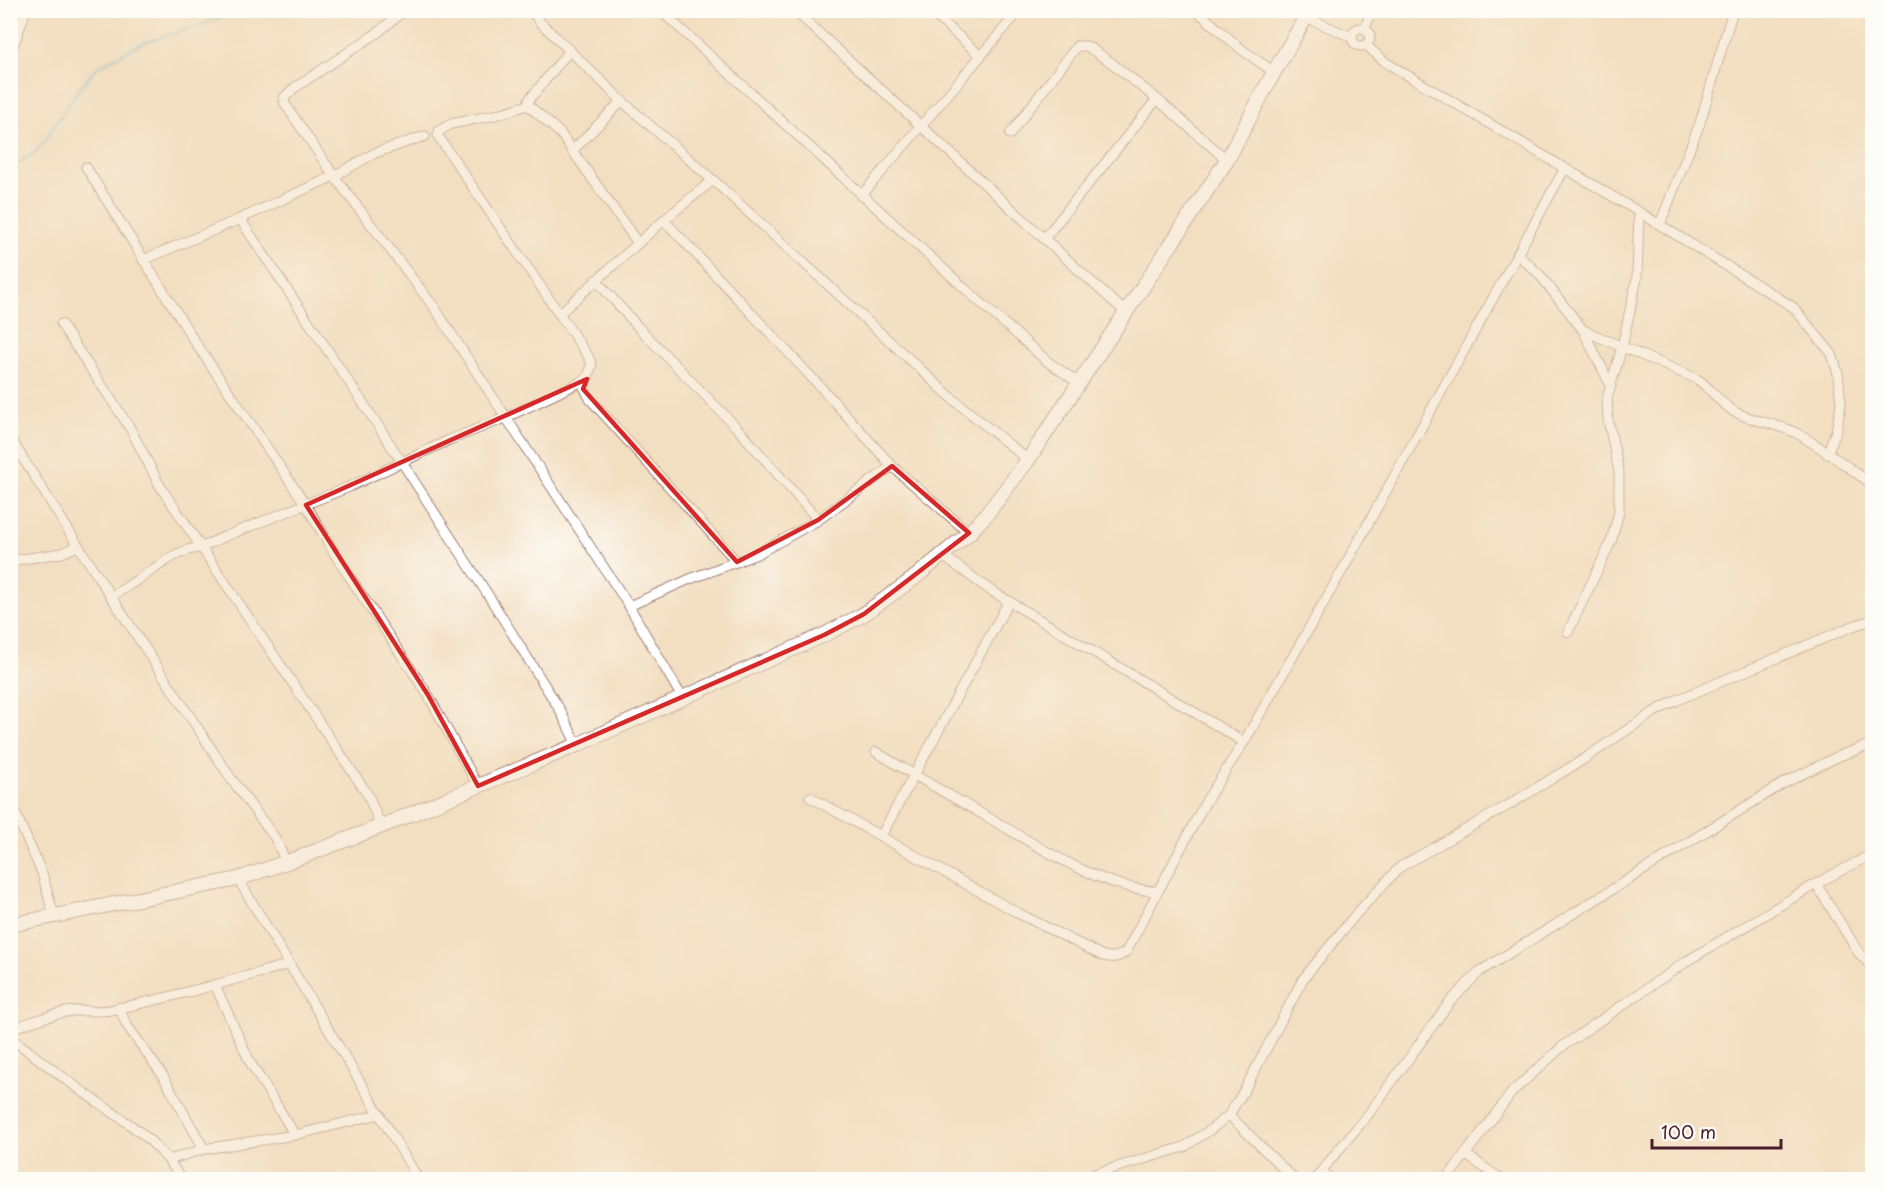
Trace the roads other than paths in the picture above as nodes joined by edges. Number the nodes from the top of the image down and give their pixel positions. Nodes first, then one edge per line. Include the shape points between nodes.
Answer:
1 (26, 10) edge
2 (405, 10) edge
3 (531, 10) edge
4 (660, 10) edge
5 (794, 10) edge
6 (929, 10) edge
7 (1020, 10) edge
8 (1196, 10) edge
9 (1372, 10) edge
10 (1733, 10) edge
11 (1309, 14) edge
12 (1365, 28) junction
13 (1352, 37) junction
14 (1366, 45) junction
15 (570, 50) junction
16 (10, 55) edge
17 (981, 56) junction
18 (1274, 72) junction
19 (1157, 99) junction
20 (622, 101) junction
21 (528, 105) junction
22 (922, 126) junction
23 (1010, 135) dead end
24 (425, 136) dead end
25 (572, 151) junction
26 (1227, 160) junction
27 (86, 167) dead end
28 (1565, 168) junction
29 (334, 176) junction
30 (713, 180) junction
31 (861, 196) junction
32 (1639, 212) junction
33 (240, 219) junction
34 (664, 220) junction
35 (1660, 224) junction
36 (1044, 239) junction
37 (637, 242) junction
38 (1517, 254) junction
39 (143, 260) junction
40 (596, 280) junction
41 (1126, 312) junction
42 (559, 314) junction
43 (61, 324) dead end
44 (1583, 330) junction
45 (1622, 347) junction
46 (587, 379) junction
47 (1079, 383) junction
48 (1611, 386) junction
49 (505, 418) junction
50 (10, 438) edge
51 (1827, 454) junction
52 (1028, 460) junction
53 (400, 462) junction
54 (892, 466) junction
55 (1872, 484) edge
56 (306, 505) junction
57 (818, 520) junction
58 (969, 533) junction
59 (78, 546) junction
60 (202, 547) junction
61 (942, 555) junction
62 (10, 561) edge
63 (737, 562) junction
64 (111, 597) junction
65 (1009, 601) junction
66 (629, 606) junction
67 (1872, 620) edge
68 (1568, 632) dead end
69 (683, 699) junction
70 (1244, 742) junction
71 (1872, 744) edge
72 (578, 745) junction
73 (876, 752) dead end
74 (915, 775) junction
75 (478, 786) junction
76 (810, 797) dead end
77 (10, 801) edge
78 (21, 825) junction
79 (381, 826) junction
80 (10, 827) edge
81 (881, 836) junction
82 (1872, 854) edge
83 (286, 862) junction
84 (238, 879) junction
85 (1816, 884) junction
86 (1157, 891) junction
87 (54, 916) junction
88 (10, 925) edge
89 (290, 964) junction
90 (1872, 967) edge
91 (214, 985) junction
92 (119, 1007) junction
93 (10, 1029) edge
94 (10, 1037) edge
95 (380, 1114) junction
96 (1229, 1115) junction
97 (295, 1135) junction
98 (204, 1149) junction
99 (1465, 1154) junction
100 (169, 1160) junction
101 (1322, 1171) junction
102 (181, 1179) edge
103 (419, 1179) edge
104 (1074, 1179) edge
105 (1295, 1179) edge
106 (1314, 1179) edge
107 (1331, 1179) edge
108 (1446, 1179) edge
109 (1502, 1179) edge

1 - 16 street
2 - 29 street via 284,98
3 - 15 street
4 - 31 street
5 - 22 street
6 - 17 street
7 - 17 street
8 - 18 street
9 - 12 street
10 - 35 street via 1700,123
11 - 13 street
11 - 18 street
12 - 13 street via 1356,29
12 - 14 street via 1371,38
13 - 14 street via 1357,45
14 - 28 street via 1385,62
15 - 20 street
15 - 21 street
17 - 22 street
18 - 26 street
19 - 23 street via 1109,61 1081,45
19 - 26 street
19 - 36 street
20 - 25 street
20 - 30 street
21 - 25 street via 560,133
21 - 42 street via 451,124 438,136
22 - 31 street
22 - 36 street
24 - 29 street via 375,153
25 - 37 street
26 - 41 street
27 - 39 street
28 - 32 street
28 - 38 street
29 - 33 street
29 - 49 street via 418,284
30 - 34 street
30 - 52 street via 954,400
31 - 47 street via 1048,362
32 - 35 street
32 - 45 street via 1637,278
33 - 39 street
33 - 53 street
34 - 37 street
34 - 54 street
35 - 51 street via 1793,307 1832,354 1841,404
36 - 41 street
37 - 40 street
38 - 44 street via 1539,274
38 - 70 street
39 - 56 street
40 - 42 street
40 - 57 street via 739,430
41 - 47 street
42 - 46 street via 588,356 591,365
43 - 60 street
44 - 45 street
44 - 48 street
45 - 48 street
45 - 51 street via 1697,379 1733,411 1780,426
46 - 49 street
46 - 63 street via 584,387 590,399
47 - 52 street
48 - 68 street via 1608,418 1619,472 1619,512 1611,542
49 - 53 street
49 - 66 street
50 - 59 street
51 - 55 street
52 - 58 street
53 - 56 street
53 - 72 street via 490,598
54 - 57 street
54 - 58 street
56 - 60 street
56 - 75 street via 428,694
57 - 63 street
58 - 61 street
59 - 62 street via 62,553
59 - 64 street
60 - 64 street via 175,555
60 - 79 street via 368,795
61 - 65 street
61 - 69 street via 864,614
63 - 66 street
64 - 83 street via 275,838
65 - 70 street
65 - 74 street
66 - 69 street
67 - 96 street via 1654,712 1507,806 1400,867 1303,979
69 - 72 street
70 - 86 street via 1206,801
71 - 101 street via 1784,783 1479,972 1449,1003
72 - 75 street
73 - 74 street
74 - 81 street
74 - 86 street via 1089,872 1121,885
75 - 79 street
76 - 81 street
77 - 78 street
78 - 80 street
78 - 87 street via 42,873
79 - 83 street
81 - 86 street via 1016,912 1112,958 1126,952
82 - 85 street
83 - 84 street
84 - 87 street
84 - 89 street
85 - 90 street
85 - 99 street via 1687,961 1563,1046 1513,1091
87 - 88 street
89 - 91 street
89 - 95 street
91 - 92 street
91 - 97 street via 249,1062
92 - 93 street via 74,1011
92 - 98 street
94 - 100 street via 137,1129
95 - 97 street
95 - 103 street
96 - 104 street via 1184,1147
96 - 105 street
97 - 98 street
98 - 100 street
99 - 108 street
99 - 109 street
100 - 102 street
101 - 106 street
101 - 107 street

